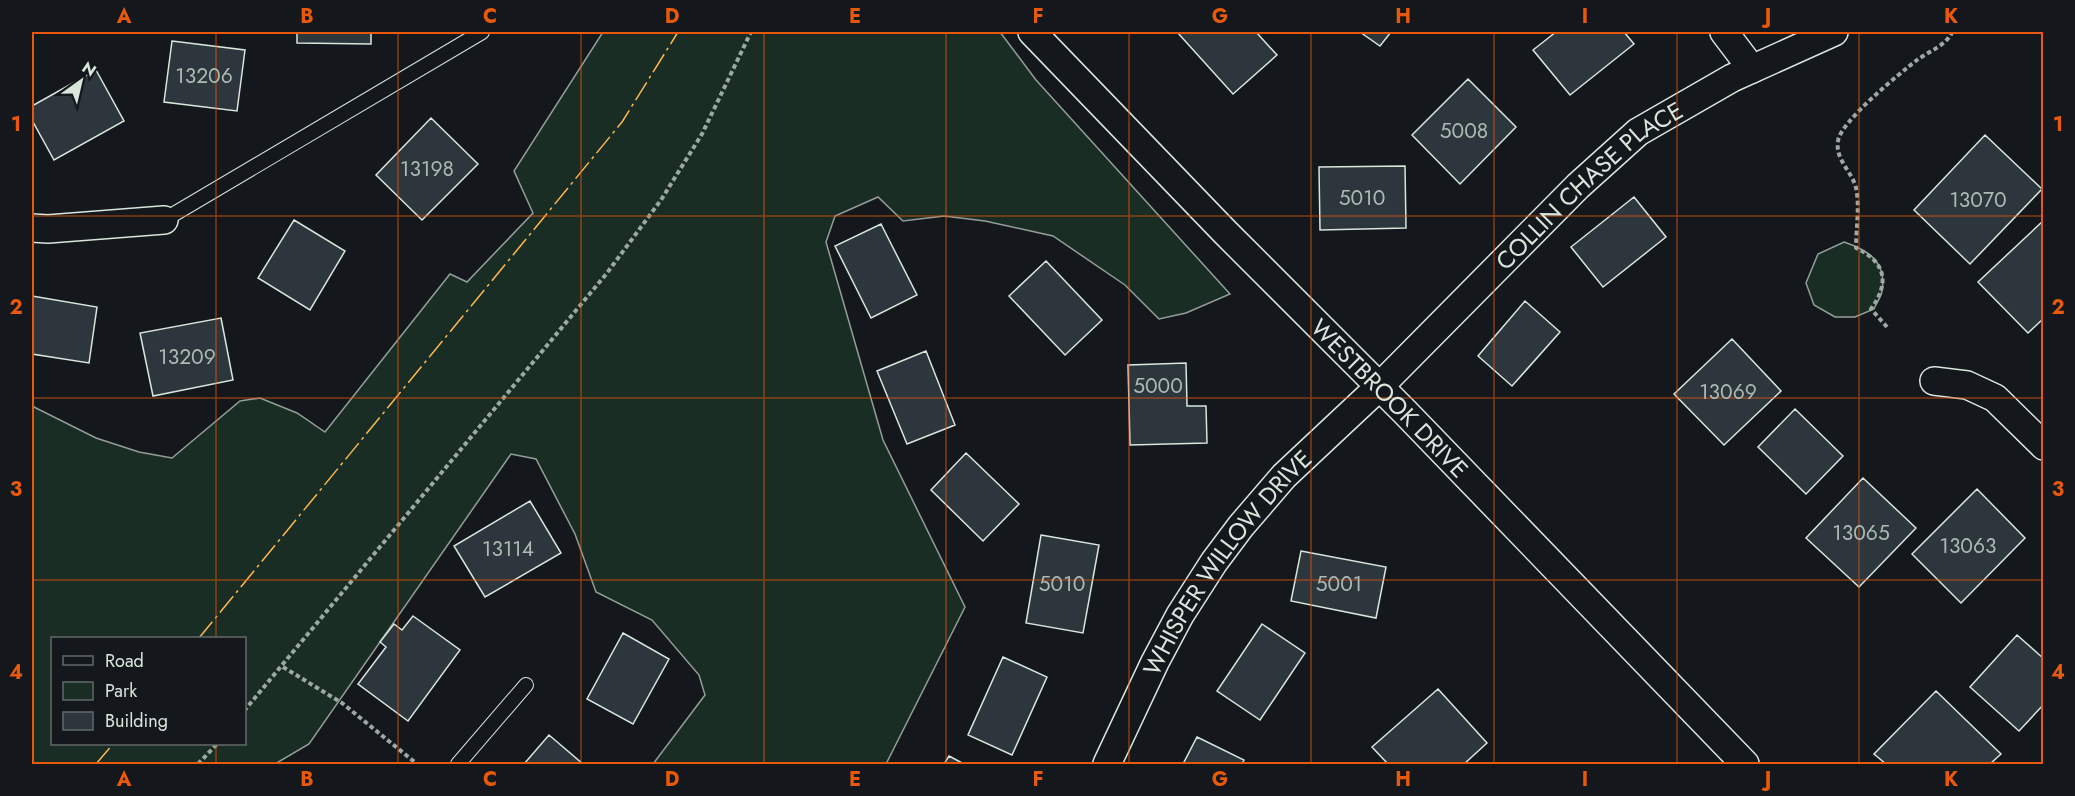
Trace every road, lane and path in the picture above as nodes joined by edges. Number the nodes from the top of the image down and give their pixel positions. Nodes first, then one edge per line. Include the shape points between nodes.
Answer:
1 (482, 32) edge
2 (751, 32) edge
3 (1032, 32) edge
4 (1724, 32) edge
5 (1834, 32) edge
6 (1952, 32) edge
7 (1752, 69) junction
8 (164, 220) joint
9 (32, 228) edge
10 (1887, 327) dead end
11 (1934, 381) dead end
12 (1379, 387) junction
13 (2043, 446) edge
14 (283, 667) junction
15 (526, 685) dead end
16 (246, 709) edge
17 (216, 745) edge
18 (198, 765) edge
19 (417, 765) edge
20 (458, 765) edge
21 (1107, 765) edge
22 (1745, 765) edge

1 - 8 lane
2 - 14 path via 702,134 641,228
3 - 12 street, WESTBROOK DRIVE
4 - 7 street
5 - 7 street, COLLIN CHASE PLACE
6 - 10 path via 1945,42 1906,68 1847,122 1837,143 1839,156 1856,187 1856,248 1879,264 1881,294 1871,309
7 - 12 street, COLLIN CHASE PLACE via 1638,132 1578,186
8 - 9 street
11 - 13 street via 1967,385 1995,398
12 - 21 street, WHISPER WILLOW DRIVE via 1284,476 1214,562 1155,662
12 - 22 street, WESTBROOK DRIVE
14 - 16 path
14 - 19 path via 342,703
15 - 20 lane
17 - 18 path

